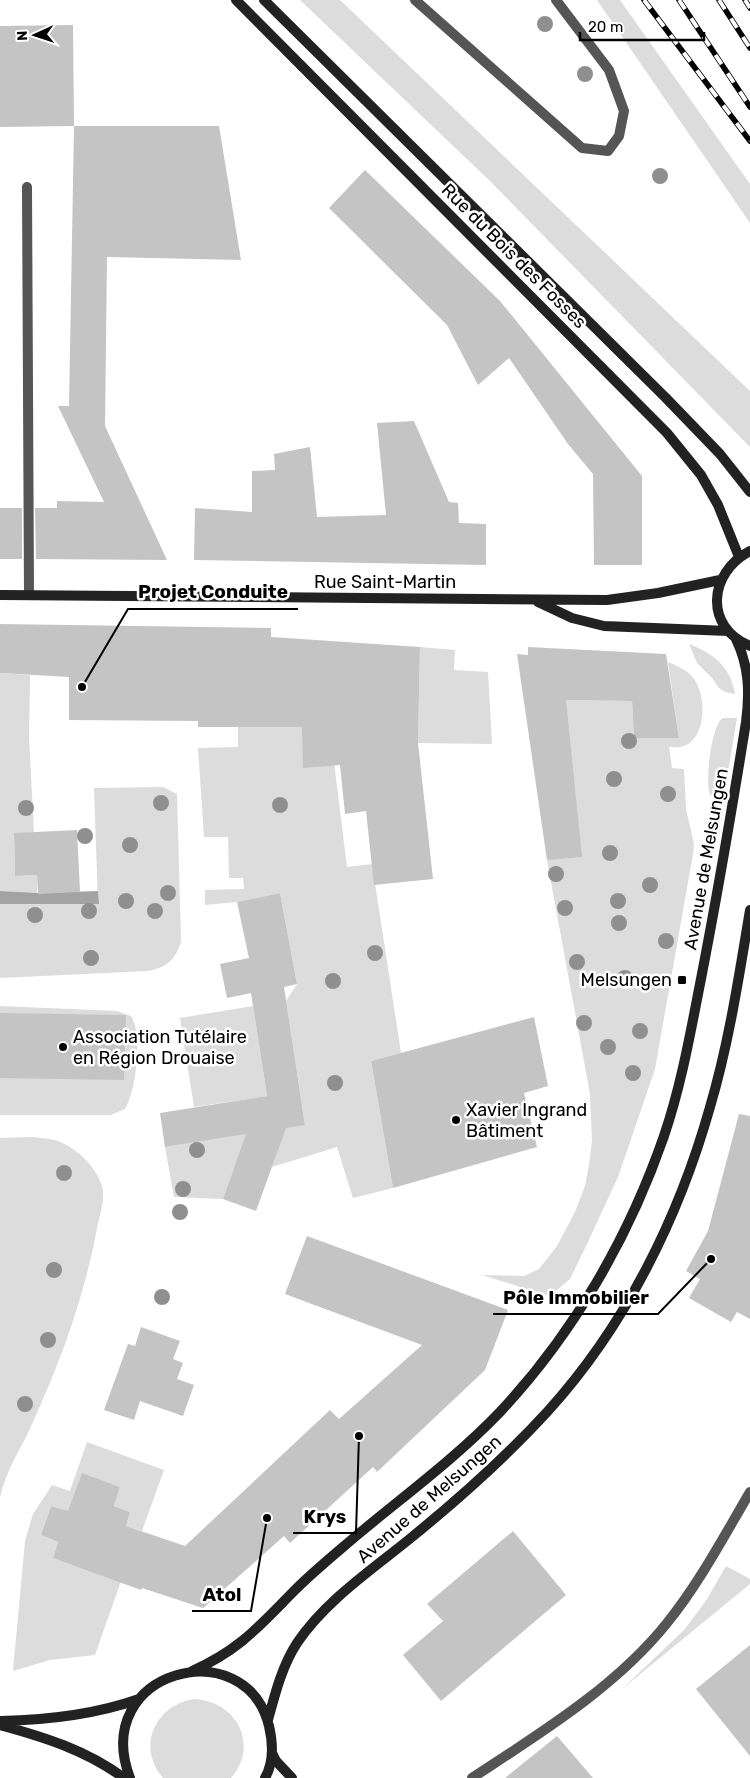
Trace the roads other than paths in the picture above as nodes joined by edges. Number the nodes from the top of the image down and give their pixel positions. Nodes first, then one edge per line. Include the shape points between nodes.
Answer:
1 (236, 0) edge
2 (264, 0) edge
3 (415, 0) edge
4 (556, 0) edge
5 (27, 187) dead end
6 (750, 492) edge
7 (750, 551) edge
8 (739, 557) junction
9 (720, 580) junction
10 (0, 595) edge
11 (29, 595) junction
12 (530, 600) junction
13 (728, 631) junction
14 (736, 639) junction
15 (750, 646) edge
16 (750, 910) edge
17 (750, 1492) edge
18 (192, 1671) junction
19 (139, 1699) junction
20 (268, 1720) junction
21 (0, 1721) edge
22 (0, 1725) edge
23 (272, 1753) junction
24 (124, 1778) edge
25 (130, 1778) edge
26 (265, 1778) edge
27 (292, 1778) edge
28 (472, 1778) edge

1 - 8 main road, Rue du Bois des Fosses via 667,433 701,475 718,505
2 - 6 main road, Rue du Bois des Fosses via 665,397 720,454
3 - 4 lane via 582,148 608,151 619,136 624,111 609,70
5 - 11 lane
7 - 8 main road
8 - 9 main road
9 - 12 main road, Rue Saint-Martin via 627,598
9 - 13 main road via 717,601
10 - 11 main road, Rue Saint-Martin
11 - 12 main road, Rue Saint-Martin
12 - 13 main road, Rue Saint-Martin via 572,618 604,626
13 - 14 main road
14 - 15 main road
14 - 18 main road, Avenue de Melsungen via 746,664 749,701 682,1076 665,1134 642,1194 615,1250 552,1350 501,1411 314,1572 242,1644 213,1663
16 - 20 main road, Avenue de Melsungen via 726,1042 692,1164 653,1254 607,1334 550,1409 506,1455 314,1622 296,1646 281,1676
17 - 28 lane via 689,1593 644,1648 580,1705
18 - 19 main road, Avenue de Melsungen via 163,1680
18 - 20 main road via 217,1674 238,1683 256,1700
19 - 21 main road via 87,1714
19 - 25 main road via 123,1737 123,1757
20 - 23 main road
22 - 24 main road via 70,1747
23 - 26 main road
23 - 27 main road

